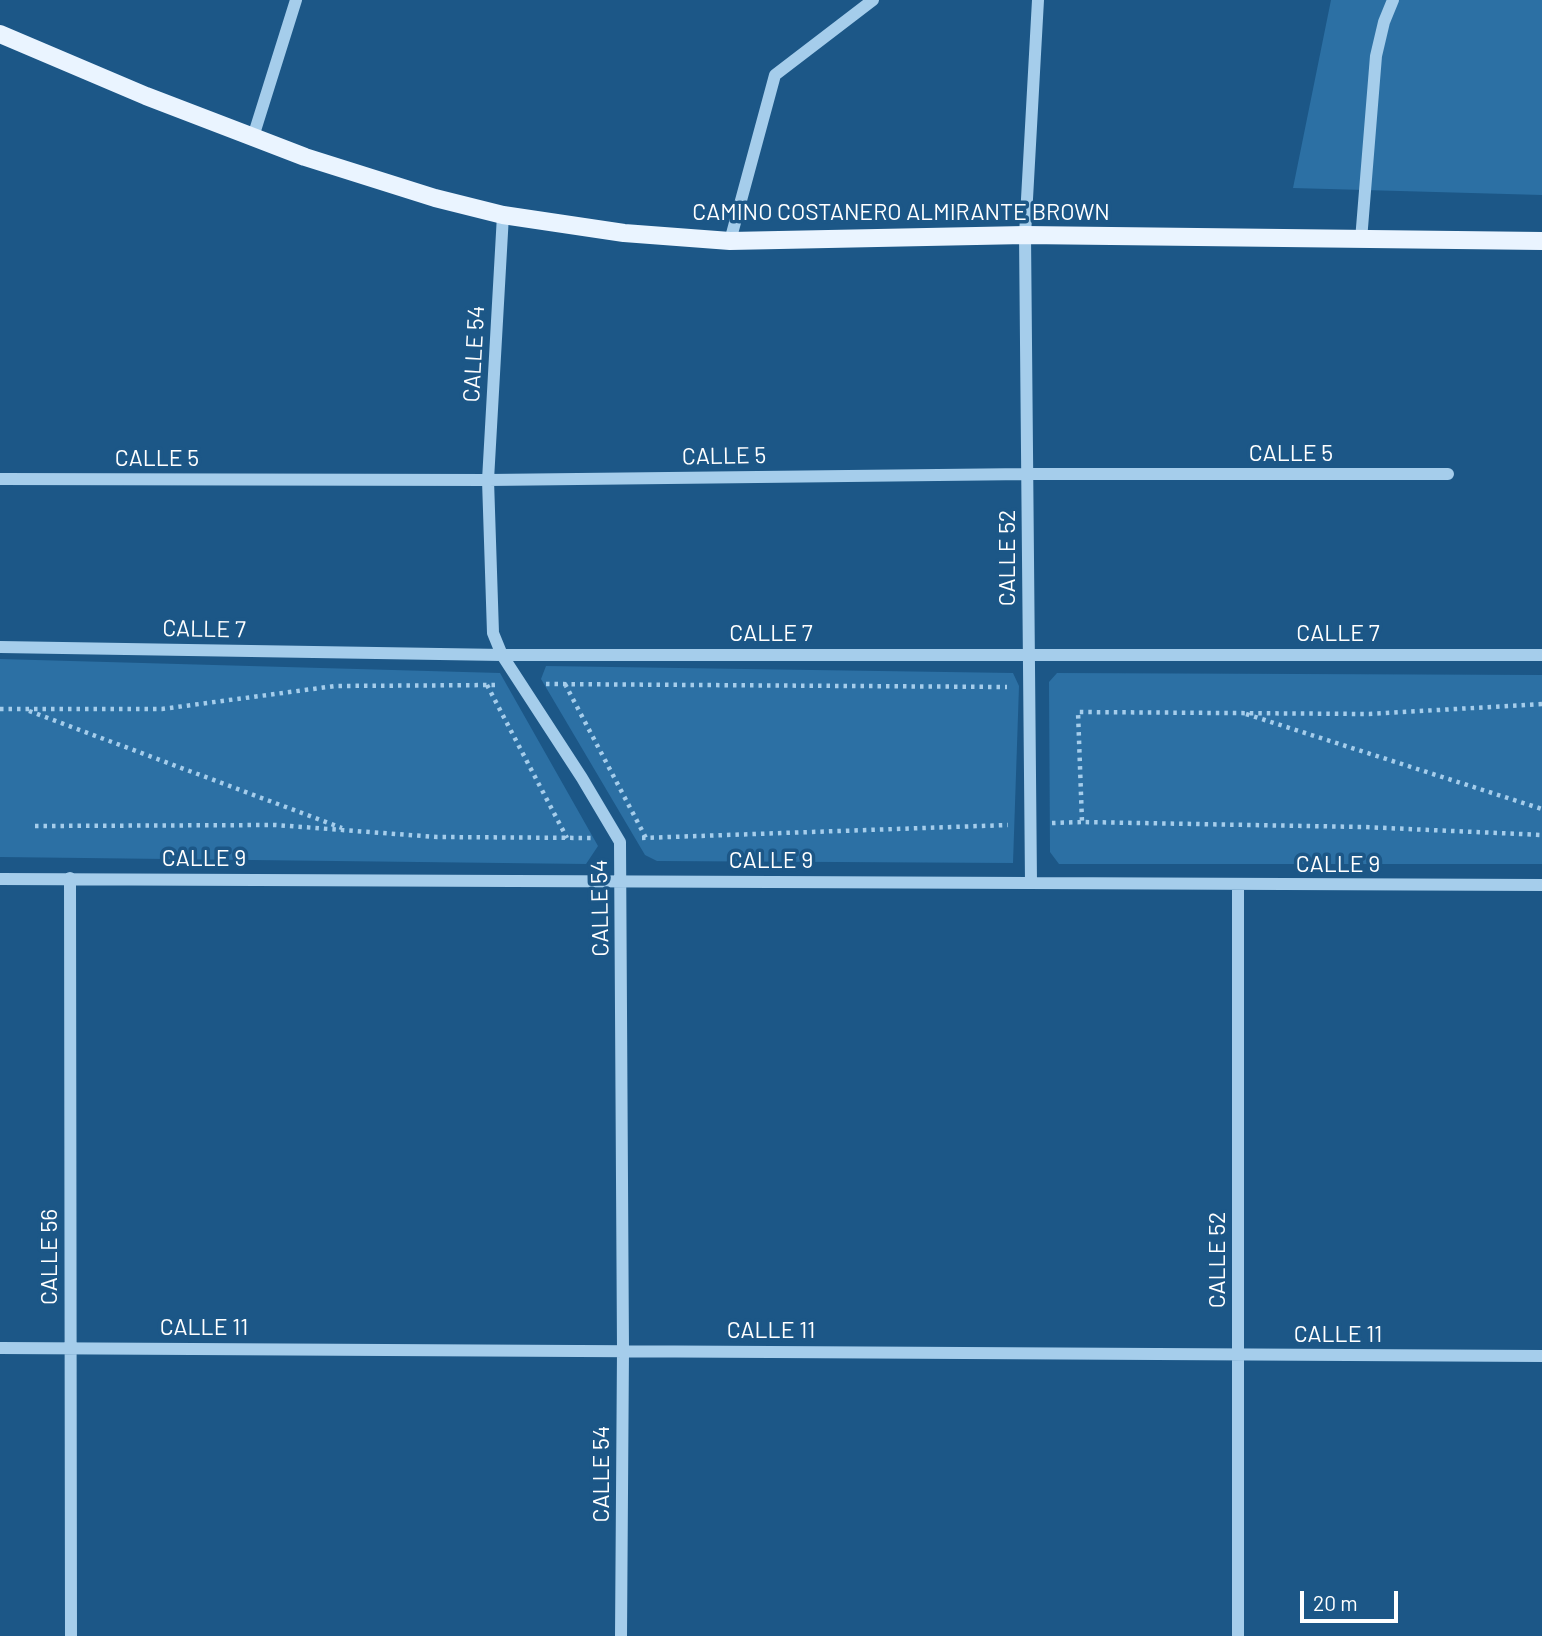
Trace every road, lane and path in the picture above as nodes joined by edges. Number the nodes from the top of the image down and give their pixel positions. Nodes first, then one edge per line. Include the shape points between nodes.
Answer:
1 (296, 0) edge
2 (873, 0) edge
3 (1038, 0) edge
4 (1393, 0) edge
5 (0, 34) edge
6 (253, 137) junction
7 (503, 215) junction
8 (1025, 235) junction
9 (1361, 240) junction
10 (730, 241) junction
11 (1542, 241) edge
12 (1028, 474) junction
13 (1448, 474) dead end
14 (0, 479) edge
15 (488, 480) junction
16 (0, 647) edge
17 (1028, 653) junction
18 (502, 654) junction
19 (1542, 655) edge
20 (564, 684) dead end
21 (487, 685) dead end
22 (1542, 704) edge
23 (24, 709) dead end
24 (1242, 713) junction
25 (1542, 809) edge
26 (1082, 822) junction
27 (1030, 824) junction
28 (35, 826) dead end
29 (350, 831) junction
30 (1542, 835) edge
31 (567, 838) junction
32 (617, 838) junction
33 (646, 838) junction
34 (70, 878) junction
35 (0, 879) edge
36 (621, 881) junction
37 (1031, 882) junction
38 (1238, 885) junction
39 (1542, 885) edge
40 (0, 1348) edge
41 (69, 1348) junction
42 (623, 1350) junction
43 (1238, 1354) junction
44 (1542, 1356) edge
45 (71, 1636) edge
46 (621, 1636) edge
47 (1238, 1636) edge

1 - 6 street
2 - 10 street via 775,75
3 - 8 street, CALLE 52
4 - 9 street via 1376,57
5 - 6 main road, CAMINO COSTANERO ALMIRANTE BROWN
6 - 7 main road, CAMINO COSTANERO ALMIRANTE BROWN via 422,194
7 - 10 main road, CAMINO COSTANERO ALMIRANTE BROWN via 624,233
7 - 15 street, CALLE 54
8 - 9 main road, CAMINO COSTANERO ALMIRANTE BROWN
8 - 10 main road, CAMINO COSTANERO ALMIRANTE BROWN
8 - 12 street, CALLE 52
9 - 11 main road, CAMINO COSTANERO ALMIRANTE BROWN
12 - 13 street, CALLE 5
12 - 15 street, CALLE 5
12 - 17 street, CALLE 52
14 - 15 street, CALLE 5
15 - 18 street, CALLE 54 via 491,609
16 - 18 street, CALLE 7
17 - 18 street, CALLE 7
17 - 19 street, CALLE 7
17 - 27 street, CALLE 52
18 - 32 street, CALLE 54
20 - 33 path
21 - 31 path
22 - 24 path via 1368,714
23 - 29 path
24 - 25 path
24 - 26 path via 1078,712
26 - 27 path
26 - 30 path
27 - 33 path
27 - 37 street, CALLE 52
28 - 29 path via 275,825
29 - 31 path
31 - 32 path
32 - 33 path
32 - 36 street, CALLE 54
34 - 35 street, CALLE 9
34 - 36 street, CALLE 9
34 - 41 street, CALLE 56
36 - 37 street, CALLE 9
36 - 42 street, CALLE 54
37 - 38 street, CALLE 9
38 - 39 street, CALLE 9
38 - 43 street, CALLE 52
40 - 41 street, CALLE 11
41 - 42 street, CALLE 11
41 - 45 street, CALLE 56
42 - 43 street, CALLE 11
42 - 46 street, CALLE 54
43 - 44 street, CALLE 11
43 - 47 street, CALLE 52

